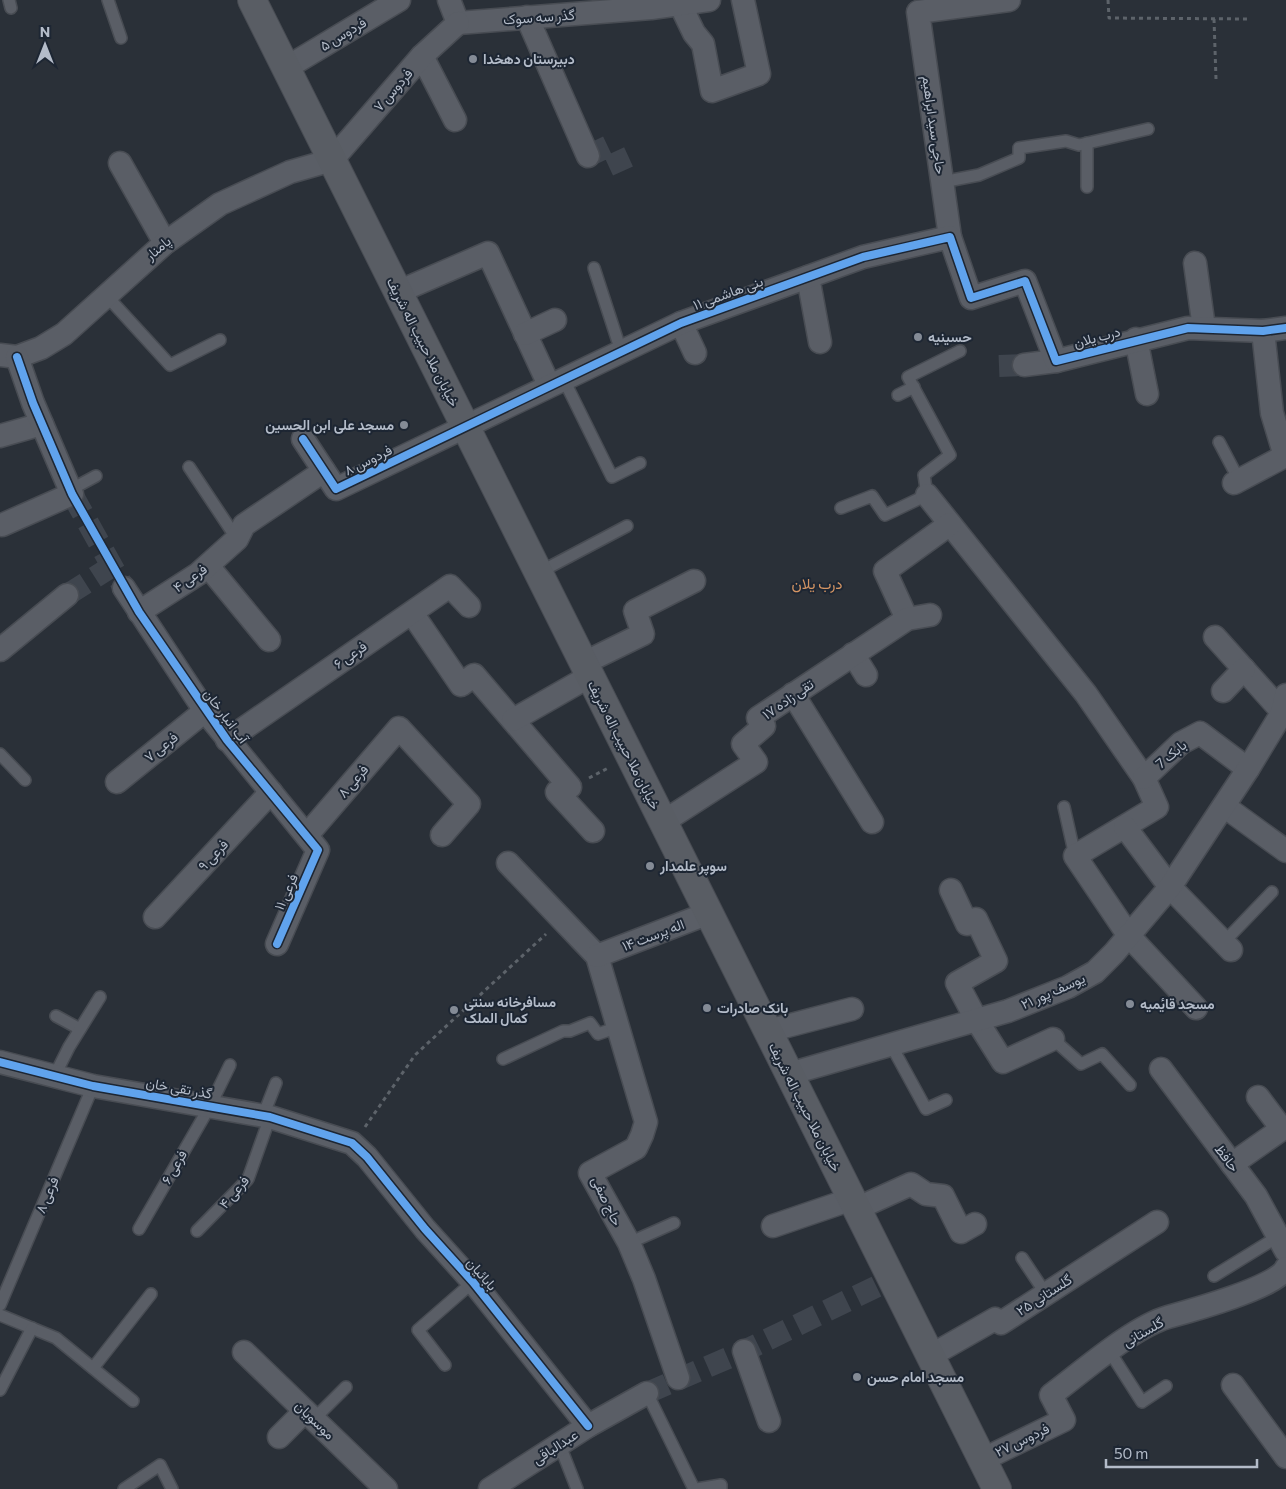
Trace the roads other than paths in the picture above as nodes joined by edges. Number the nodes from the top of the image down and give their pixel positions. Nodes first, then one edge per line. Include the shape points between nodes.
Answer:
1 (108, 0) edge
2 (252, 0) edge
3 (399, 0) edge
4 (449, 0) edge
5 (710, 0) edge
6 (743, 0) edge
7 (1009, 0) edge
8 (653, 4) edge
9 (680, 4) junction
10 (568, 7) edge
11 (527, 18) junction
12 (458, 24) junction
13 (121, 38) dead end
14 (422, 56) junction
15 (286, 68) junction
16 (455, 120) dead end
17 (1148, 129) dead end
18 (1087, 143) junction
19 (588, 156) dead end
20 (332, 160) junction
21 (120, 163) dead end
22 (942, 182) junction
23 (1087, 187) dead end
24 (950, 237) junction
25 (164, 242) junction
26 (1195, 263) dead end
27 (594, 268) dead end
28 (808, 277) junction
29 (398, 292) junction
30 (105, 294) junction
31 (555, 320) dead end
32 (681, 323) junction
33 (1204, 328) junction
34 (1286, 328) edge
35 (1264, 331) junction
36 (525, 334) junction
37 (1136, 339) junction
38 (220, 340) dead end
39 (820, 342) dead end
40 (621, 351) junction
41 (960, 351) dead end
42 (695, 353) dead end
43 (8, 356) edge
44 (1056, 361) junction
45 (1024, 365) tunnel mouth
46 (556, 382) junction
47 (914, 388) junction
48 (1146, 394) dead end
49 (898, 395) dead end
50 (42, 424) junction
51 (465, 426) junction
52 (0, 436) edge
53 (304, 439) dead end
54 (1219, 442) dead end
55 (640, 463) dead end
56 (189, 467) dead end
57 (324, 470) junction
58 (96, 476) dead end
59 (1236, 481) joint
60 (71, 492) junction
61 (927, 495) junction
62 (841, 508) dead end
63 (950, 524) junction
64 (2, 526) dead end
65 (627, 526) dead end
66 (237, 539) junction
67 (208, 566) junction
68 (538, 573) junction
69 (694, 581) dead end
70 (124, 588) tunnel mouth
71 (68, 595) tunnel mouth
72 (469, 606) dead end
73 (139, 612) junction
74 (412, 613) junction
75 (930, 614) dead end
76 (908, 618) junction
77 (1215, 637) dead end
78 (269, 640) dead end
79 (0, 650) edge
80 (852, 654) junction
81 (587, 670) junction
82 (1244, 670) junction
83 (866, 675) dead end
84 (1223, 691) dead end
85 (793, 694) junction
86 (1285, 708) edge
87 (205, 711) junction
88 (513, 720) junction
89 (227, 740) junction
90 (0, 754) edge
91 (1248, 769) junction
92 (1144, 778) junction
93 (25, 780) dead end
94 (117, 782) dead end
95 (271, 792) junction
96 (1224, 806) junction
97 (1064, 807) dead end
98 (663, 822) junction
99 (872, 822) dead end
100 (1124, 827) junction
101 (593, 830) dead end
102 (442, 834) dead end
103 (313, 842) junction
104 (1286, 851) edge
105 (1075, 856) junction
106 (508, 863) dead end
107 (1170, 887) junction
108 (951, 890) dead end
109 (1272, 892) dead end
110 (708, 913) junction
111 (155, 917) dead end
112 (1129, 936) junction
113 (277, 944) dead end
114 (1228, 946) joint
115 (597, 956) junction
116 (100, 997) dead end
117 (1196, 1008) dead end
118 (852, 1009) dead end
119 (56, 1016) dead end
120 (976, 1019) junction
121 (618, 1027) junction
122 (80, 1029) junction
123 (768, 1031) junction
124 (1053, 1039) joint
125 (890, 1043) junction
126 (503, 1059) dead end
127 (0, 1062) edge
128 (230, 1065) dead end
129 (1161, 1069) dead end
130 (789, 1074) junction
131 (54, 1077) junction
132 (276, 1083) dead end
133 (1130, 1085) dead end
134 (93, 1086) junction
135 (1258, 1097) dead end
136 (946, 1100) dead end
137 (210, 1106) junction
138 (266, 1116) junction
139 (352, 1143) joint
140 (1232, 1164) junction
141 (854, 1204) junction
142 (1157, 1222) dead end
143 (674, 1223) dead end
144 (975, 1224) dead end
145 (773, 1226) dead end
146 (139, 1229) dead end
147 (197, 1231) dead end
148 (1281, 1233) edge
149 (629, 1243) junction
150 (1022, 1258) dead end
151 (1214, 1276) dead end
152 (1282, 1281) edge
153 (473, 1282) junction
154 (151, 1294) dead end
155 (1046, 1294) junction
156 (0, 1305) edge
157 (0, 1315) edge
158 (32, 1328) junction
159 (744, 1351) dead end
160 (244, 1352) dead end
161 (1110, 1352) junction
162 (930, 1356) junction
163 (445, 1365) dead end
164 (93, 1368) junction
165 (678, 1378) dead end
166 (1233, 1385) dead end
167 (1166, 1386) dead end
168 (346, 1387) dead end
169 (0, 1390) edge
170 (647, 1393) joint
171 (1051, 1395) joint
172 (133, 1402) dead end
173 (309, 1415) junction
174 (768, 1421) dead end
175 (588, 1426) junction
176 (280, 1437) dead end
177 (559, 1443) junction
178 (1286, 1457) edge
179 (982, 1460) junction
180 (124, 1489) edge
181 (172, 1489) edge
182 (386, 1489) edge
183 (490, 1489) edge
184 (577, 1489) edge
185 (696, 1489) edge
186 (722, 1489) edge
187 (997, 1489) edge

1 - 13 lane
2 - 15 main road, خیابان ملا حبیب اله شریف
3 - 15 street, فردوس ۵
4 - 12 street
5 - 9 street, گذر سه سوک
6 - 9 street via 759,74 712,91 703,44
7 - 22 street, حاجی سید ابراهیم via 918,12
8 - 9 street, گذر سه سوک
8 - 10 street, گذر سه سوک
10 - 11 street, گذر سه سوک
11 - 12 street, گذر سه سوک
11 - 19 street
12 - 14 street, فردوس ۷
14 - 16 street
14 - 20 street, فردوس ۷
15 - 20 main road, خیابان ملا حبیب اله شریف
17 - 18 lane
18 - 22 lane via 1079,145 1066,141 1019,148 1019,158 980,175
18 - 23 lane
20 - 25 street, پامنار via 290,172 228,200
20 - 29 main road, خیابان ملا حبیب اله شریف
21 - 25 street
22 - 24 street, حاجی سید ابراهیم
24 - 28 street, بنی هاشمی ۱۱ via 863,257
24 - 44 street via 971,298 1025,281
25 - 30 street, پامنار
26 - 33 street
27 - 40 lane
28 - 32 street, بنی هاشمی ۱۱
28 - 39 street
29 - 36 street via 488,253
29 - 51 main road, خیابان ملا حبیب اله شریف
30 - 38 lane via 170,365
30 - 43 street, پامنار via 73,327 41,348
31 - 36 street
32 - 40 street, بنی هاشمی ۱۱
32 - 42 street
33 - 35 street, درب یلان
33 - 37 street, درب یلان
34 - 35 street, درب یلان
35 - 59 street via 1272,413 1285,456
36 - 46 street
37 - 44 street, درب یلان
37 - 48 street
40 - 46 street, بنی هاشمی ۱۱
41 - 47 lane via 908,377
43 - 50 street
44 - 45 street, درب یلان
46 - 51 street, بنی هاشمی ۱۱
46 - 55 lane via 612,477
47 - 49 lane
47 - 61 lane via 950,455 924,475
50 - 52 street
50 - 60 street
51 - 57 street, فردوس ۸ via 336,489
51 - 68 main road, خیابان ملا حبیب اله شریف
53 - 57 street, فردوس ۸
54 - 59 lane
56 - 66 lane
57 - 66 street, فرعی ۴ via 244,525
58 - 60 lane
60 - 64 street
61 - 62 lane via 885,515 872,496
61 - 63 street
63 - 76 street via 885,571
63 - 92 street via 1086,694
65 - 68 lane
66 - 67 street, فرعی ۴
67 - 73 street, فرعی ۴
67 - 78 street
68 - 81 main road, خیابان ملا حبیب اله شریف
69 - 81 street via 635,611 643,634
70 - 73 street, آب انبار خان
71 - 79 street
72 - 74 street, فرعی ۶ via 450,586
73 - 87 street, آب انبار خان
74 - 88 street via 461,684 474,675
74 - 89 street, فرعی ۶
75 - 76 street
76 - 80 street, تقی زاده ۱۷
77 - 82 street
80 - 83 street
80 - 85 street, تقی زاده ۱۷
81 - 88 street
81 - 98 main road, خیابان ملا حبیب اله شریف
82 - 84 street
82 - 86 street
85 - 98 street, تقی زاده ۱۷ via 758,718 764,726 743,744 756,762
85 - 99 street
86 - 91 street, یوسف پور ۲۱
87 - 89 street, آب انبار خان
87 - 94 street, فرعی ۷
88 - 101 street via 570,787 557,792
89 - 95 street, آب انبار خان
90 - 93 lane
91 - 92 street, بابک 7 via 1200,733 1181,743
91 - 96 street, یوسف پور ۲۱
92 - 100 street via 1157,807
95 - 103 street, آب انبار خان
95 - 111 street, فرعی ۹
96 - 104 street
96 - 107 street, یوسف پور ۲۱
97 - 105 lane
98 - 110 main road, خیابان ملا حبیب اله شریف
100 - 105 street
100 - 107 street
102 - 103 street, فرعی ۸ via 469,804 399,728
103 - 113 street, فرعی ۱۱
105 - 112 street
106 - 115 street
107 - 112 street, یوسف پور ۲۱
107 - 114 street
108 - 120 street via 967,924 976,919 996,962 957,983
109 - 114 lane
110 - 115 street, اله پرست ۱۴
110 - 123 main road, خیابان ملا حبیب اله شریف
112 - 117 street
112 - 120 street, یوسف پور ۲۱ via 1105,964 1083,980 1008,1011
115 - 121 street, حاج صفی
116 - 122 lane
118 - 123 street
119 - 122 lane
120 - 124 street via 1003,1062
120 - 125 street, یوسف پور ۲۱
121 - 126 lane via 598,1034 590,1023 570,1032 563,1031
121 - 149 street, حاج صفی via 646,1122 636,1148 590,1173
122 - 131 lane
123 - 130 main road, خیابان ملا حبیب اله شریف
124 - 133 lane via 1081,1064 1102,1054
125 - 130 street, یوسف پور ۲۱
125 - 136 lane via 926,1109
127 - 131 street, گذر تقی خان
128 - 137 lane, فرعی ۶
129 - 140 street, حافظ
130 - 141 main road, خیابان ملا حبیب اله شریف
131 - 134 street, گذر تقی خان
132 - 138 lane, فرعی ۴
134 - 137 street, گذر تقی خان
134 - 156 lane, فرعی ۸
135 - 140 street via 1282,1129
137 - 138 street, گذر تقی خان
137 - 146 lane, فرعی ۶
138 - 139 street, گذر تقی خان
138 - 147 lane, فرعی ۴ via 248,1179
139 - 153 street, بابائیان
140 - 148 street, حافظ
141 - 144 street via 911,1184 926,1194 943,1196 961,1232
141 - 145 street
141 - 162 main road, خیابان ملا حبیب اله شریف
142 - 155 street, گلستانی ۲۵
143 - 149 lane
148 - 151 lane
149 - 165 street, حاج صفی
150 - 155 lane
152 - 161 street, گلستانی via 1151,1324
153 - 163 lane via 418,1330
153 - 175 street, بابائیان
154 - 164 lane
155 - 162 street, گلستانی ۲۵ via 1002,1324 994,1319
157 - 158 lane
158 - 164 lane via 56,1338
158 - 169 lane
159 - 174 street
160 - 173 street, موسویان
161 - 167 lane via 1142,1402
161 - 171 street, گلستانی
162 - 179 main road, خیابان ملا حبیب اله شریف
164 - 172 lane
166 - 178 street
168 - 173 lane
170 - 175 street, عبدالباقی
170 - 185 lane
171 - 179 street, فردوس ۲۷ via 1064,1420
173 - 176 street
173 - 182 street, موسویان
175 - 177 street, عبدالباقی
177 - 183 street, عبدالباقی
177 - 184 lane
179 - 187 main road, خیابان ملا حبیب اله شریف
180 - 181 lane via 160,1465
185 - 186 lane via 720,1485

